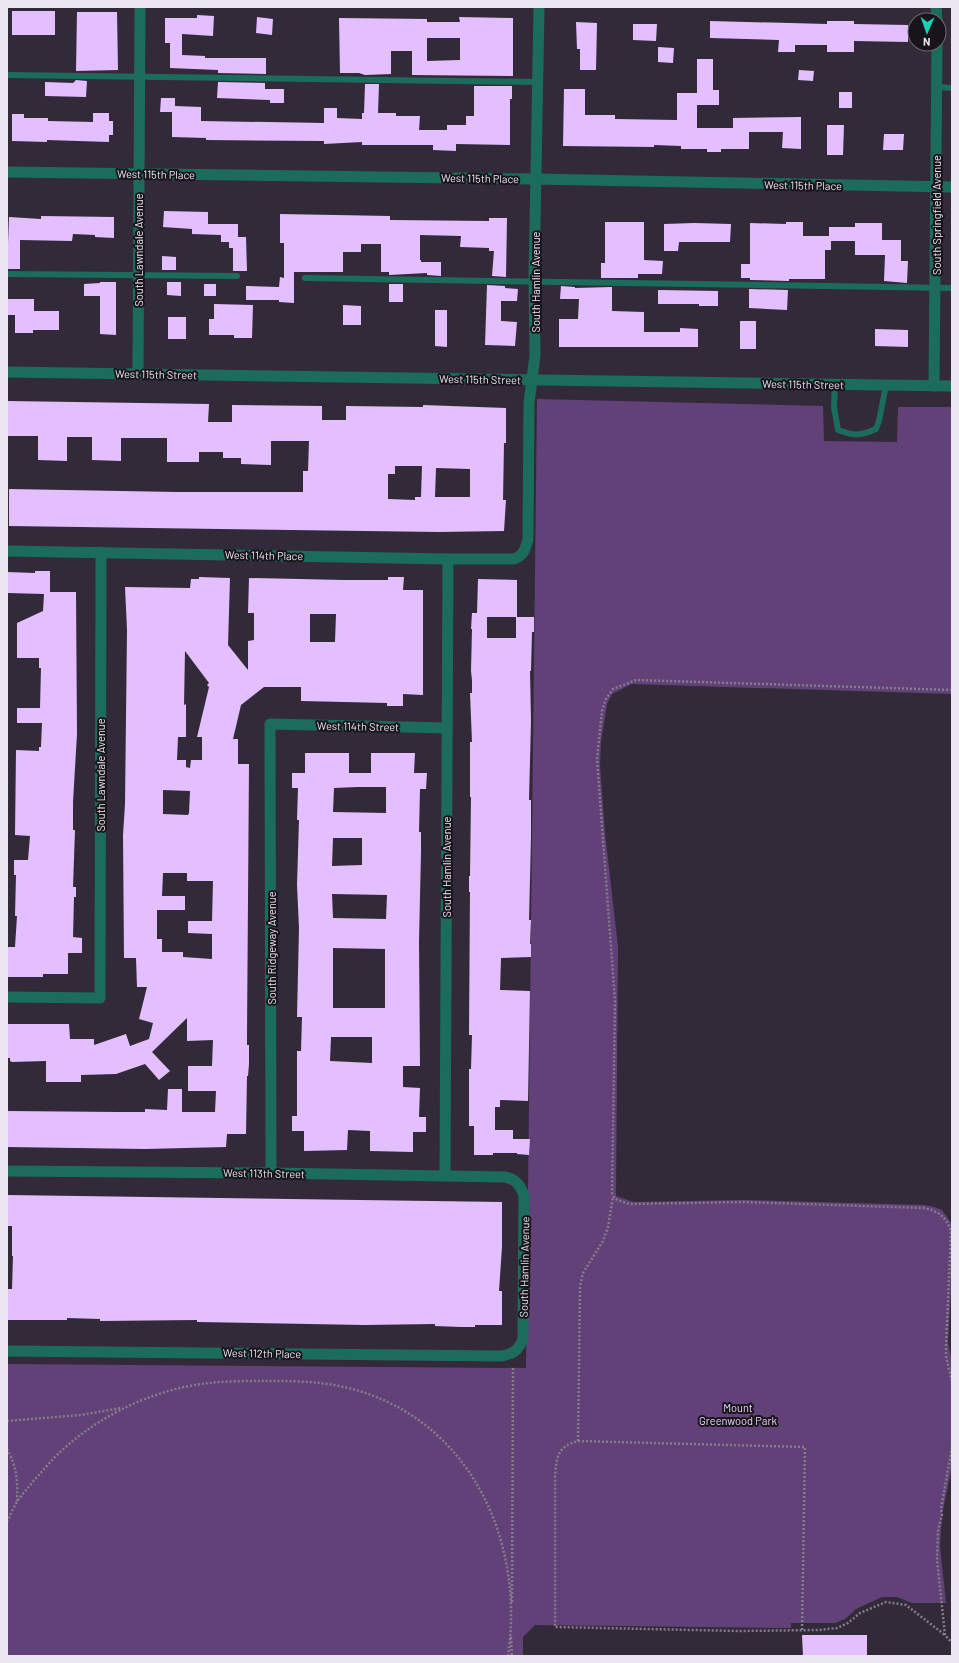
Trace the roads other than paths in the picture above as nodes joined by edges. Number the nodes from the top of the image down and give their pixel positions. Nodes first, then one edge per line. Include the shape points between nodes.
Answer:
1 (140, 7) edge
2 (539, 7) edge
3 (937, 52) edge
4 (7, 75) edge
5 (140, 77) junction
6 (537, 82) junction
7 (937, 88) junction
8 (952, 88) edge
9 (7, 172) edge
10 (138, 173) junction
11 (535, 179) junction
12 (936, 187) junction
13 (952, 188) edge
14 (7, 274) edge
15 (138, 276) junction
16 (237, 276) dead end
17 (305, 278) dead end
18 (534, 281) junction
19 (936, 287) junction
20 (952, 288) edge
21 (7, 372) edge
22 (138, 374) junction
23 (532, 380) junction
24 (835, 384) junction
25 (886, 385) junction
26 (934, 386) junction
27 (952, 386) edge
28 (7, 551) edge
29 (101, 552) junction
30 (521, 556) joint
31 (448, 559) junction
32 (270, 724) joint
33 (447, 728) junction
34 (7, 997) edge
35 (7, 1171) edge
36 (271, 1172) junction
37 (445, 1176) junction
38 (519, 1183) joint
39 (517, 1350) joint
40 (7, 1351) edge

1 - 5 street, South Lawndale Avenue
2 - 6 street, South Hamlin Avenue
3 - 7 street, South Springfield Avenue
4 - 5 lane
5 - 6 lane
5 - 10 street, South Lawndale Avenue
6 - 11 street, South Hamlin Avenue
7 - 8 lane
7 - 12 street, South Springfield Avenue
9 - 10 street, West 115th Place
10 - 11 street, West 115th Place
10 - 15 street, South Lawndale Avenue
11 - 12 street, West 115th Place
11 - 18 street, South Hamlin Avenue
12 - 13 street, West 115th Place
12 - 19 street, South Springfield Avenue
14 - 15 lane
15 - 16 lane
15 - 22 street, South Lawndale Avenue
17 - 18 lane
18 - 19 lane
18 - 23 street, South Hamlin Avenue via 535,355
19 - 20 lane
19 - 26 street, South Springfield Avenue
21 - 22 street, West 115th Street
22 - 23 street, West 115th Street
23 - 24 street, West 115th Street
23 - 30 street, South Hamlin Avenue via 529,403 528,540
24 - 25 street, West 115th Street
24 - 25 lane via 834,407 838,430 852,435 865,434 876,429
25 - 26 street, West 115th Street
26 - 27 street, West 115th Street
28 - 29 street, West 114th Place
29 - 31 street, West 114th Place
29 - 34 street, South Lawndale Avenue via 100,998
30 - 31 street, West 114th Place via 514,559
31 - 33 street, South Hamlin Avenue
32 - 33 street, West 114th Street
32 - 36 street, South Ridgeway Avenue
33 - 37 street, South Hamlin Avenue
35 - 36 street, West 113th Street
36 - 37 street, West 113th Street
37 - 38 street, West 113th Street via 505,1177
38 - 39 street, South Hamlin Avenue via 524,1195 523,1339
39 - 40 street, West 112th Place via 501,1356

